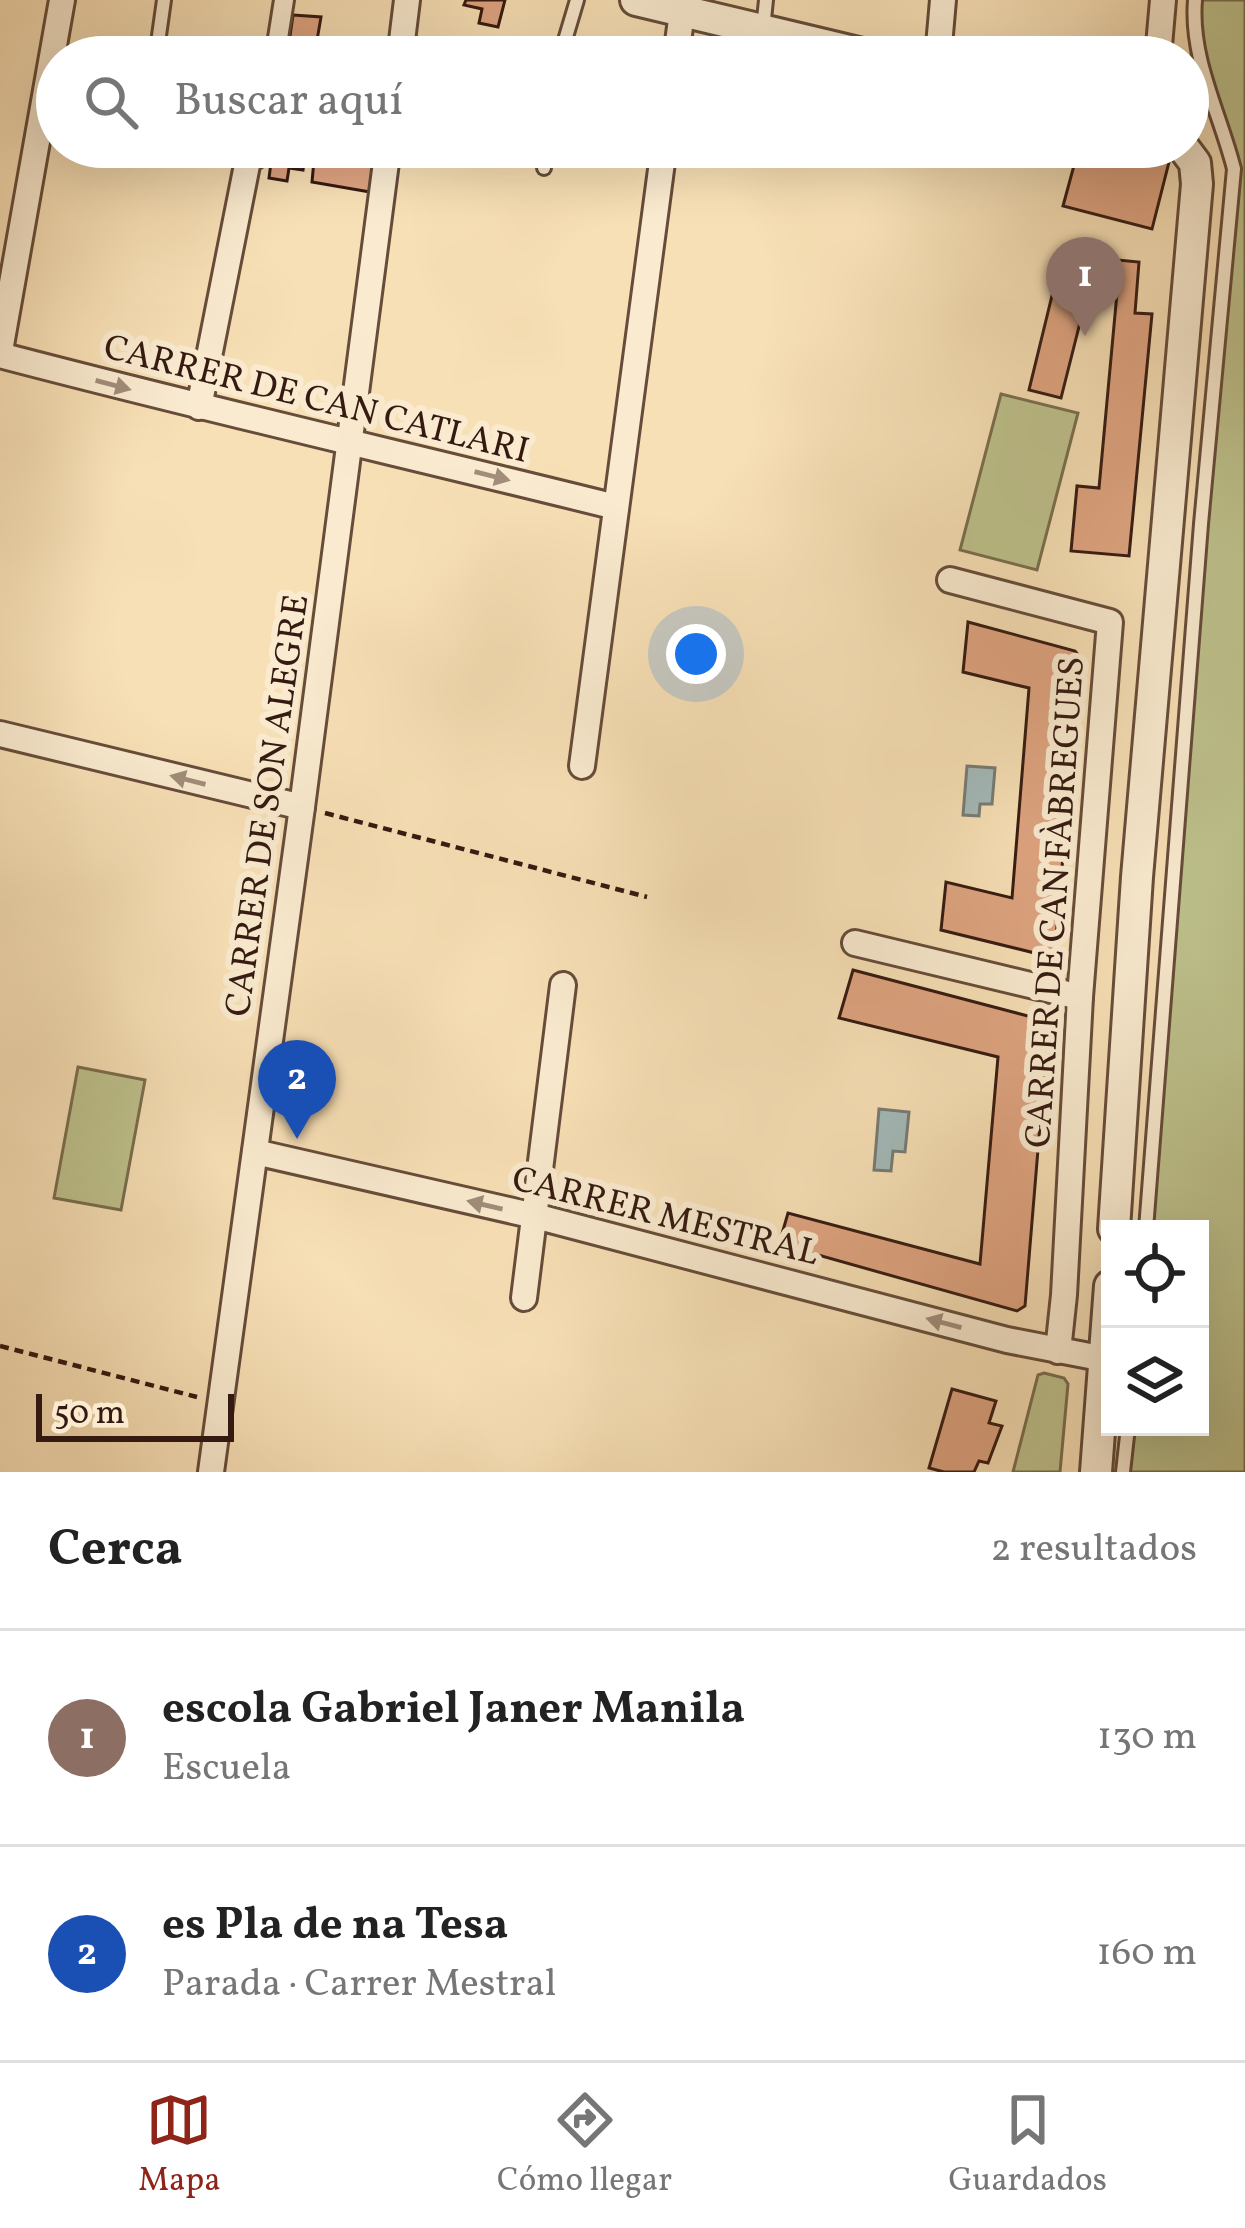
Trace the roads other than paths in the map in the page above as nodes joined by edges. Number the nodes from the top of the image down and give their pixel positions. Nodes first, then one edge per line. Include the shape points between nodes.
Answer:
1 (62, 0) edge
2 (164, 0) edge
3 (284, 0) edge
4 (407, 0) edge
5 (577, 0) edge
6 (639, 0) edge
7 (943, 0) edge
8 (1163, 0) edge
9 (1195, 0) edge
10 (682, 12) junction
11 (764, 15) edge
12 (56, 36) edge
13 (159, 36) edge
14 (278, 36) edge
15 (403, 36) edge
16 (566, 36) edge
17 (679, 36) edge
18 (820, 36) edge
19 (940, 36) edge
20 (1160, 36) edge
21 (1195, 36) edge
22 (1209, 91) edge
23 (36, 148) edge
24 (251, 168) edge
25 (385, 168) edge
26 (661, 168) edge
27 (1195, 168) edge
28 (0, 353) edge
29 (199, 407) junction
30 (349, 440) junction
31 (616, 508) junction
32 (950, 580) dead end
33 (0, 734) edge
34 (582, 766) dead end
35 (302, 807) junction
36 (855, 943) dead end
37 (563, 985) dead end
38 (1080, 997) junction
39 (255, 1152) junction
40 (535, 1216) junction
41 (1115, 1220) edge
42 (1147, 1220) edge
43 (524, 1298) dead end
44 (1058, 1351) junction
45 (1101, 1358) edge
46 (1101, 1409) edge
47 (1127, 1436) edge
48 (211, 1472) edge
49 (1096, 1472) edge
50 (1123, 1472) edge

1 - 12 street
2 - 13 lane
3 - 14 street
4 - 15 street
5 - 16 lane
6 - 10 street
7 - 19 street
8 - 20 street
9 - 21 lane
10 - 11 street
10 - 17 street
11 - 18 street
22 - 42 lane via 1234,169
23 - 28 street
24 - 29 street
25 - 30 street, CARRER DE SON ALEGRE
26 - 31 street
27 - 41 street
28 -> 29 street, CARRER DE CAN CATLARI
29 - 30 street, CARRER DE CAN CATLARI
30 -> 31 street, CARRER DE CAN CATLARI
30 - 35 street, CARRER DE SON ALEGRE
31 - 34 street
32 - 38 street, CARRER DE CAN FÀBREGUES via 1110,622
35 -> 33 street
35 - 39 street, CARRER DE SON ALEGRE
36 - 38 street
37 - 40 street
38 - 44 street, CARRER DE CAN FÀBREGUES
40 -> 39 street, CARRER MESTRAL
39 - 48 street, CARRER DE SON ALEGRE
40 - 43 street
44 -> 40 street, CARRER MESTRAL
44 - 45 street, CARRER MESTRAL
46 - 49 street
47 - 50 lane

